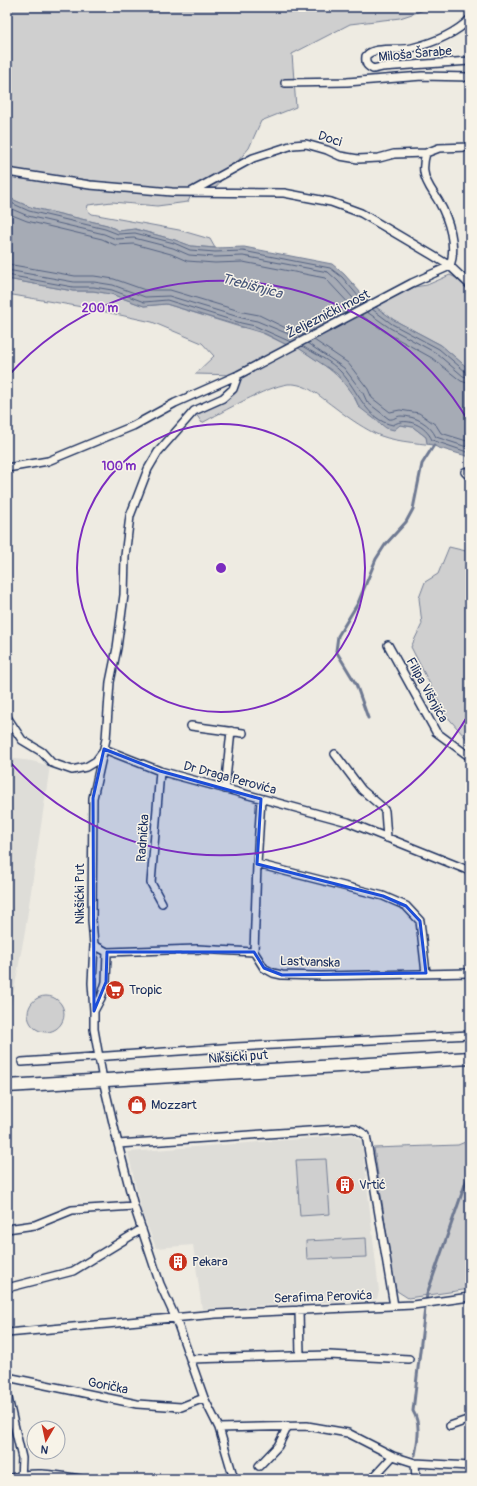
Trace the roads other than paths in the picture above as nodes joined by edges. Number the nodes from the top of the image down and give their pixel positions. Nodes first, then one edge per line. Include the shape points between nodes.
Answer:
1 (470, 19) edge
2 (470, 61) edge
3 (470, 78) edge
4 (285, 83) dead end
5 (470, 148) edge
6 (426, 153) junction
7 (7, 172) edge
8 (190, 192) junction
9 (450, 266) junction
10 (470, 285) edge
11 (238, 375) junction
12 (7, 468) edge
13 (388, 644) dead end
14 (7, 717) edge
15 (191, 726) dead end
16 (231, 731) junction
17 (243, 733) dead end
18 (104, 749) junction
19 (335, 754) dead end
20 (470, 758) edge
21 (160, 771) junction
22 (225, 789) junction
23 (261, 799) junction
24 (387, 838) junction
25 (257, 864) junction
26 (470, 871) edge
27 (162, 903) dead end
28 (94, 945) junction
29 (107, 952) junction
30 (254, 952) junction
31 (426, 973) junction
32 (470, 973) edge
33 (94, 1011) junction
34 (470, 1035) edge
35 (99, 1057) junction
36 (470, 1058) edge
37 (22, 1062) dead end
38 (103, 1080) junction
39 (7, 1086) edge
40 (118, 1144) junction
41 (134, 1206) junction
42 (7, 1229) edge
43 (142, 1230) junction
44 (7, 1288) edge
45 (470, 1296) edge
46 (394, 1306) junction
47 (299, 1310) junction
48 (176, 1319) junction
49 (7, 1333) edge
50 (300, 1356) junction
51 (190, 1359) junction
52 (409, 1359) dead end
53 (7, 1377) edge
54 (7, 1394) edge
55 (204, 1398) junction
56 (470, 1419) edge
57 (11, 1425) edge
58 (288, 1426) junction
59 (450, 1426) dead end
60 (219, 1428) junction
61 (393, 1456) junction
62 (415, 1463) junction
63 (259, 1466) dead end
64 (470, 1466) edge
65 (22, 1476) edge
66 (234, 1478) edge
67 (9, 1479) edge
68 (80, 1479) edge
69 (223, 1479) edge
70 (372, 1479) edge
71 (416, 1479) edge

1 - 2 street, Miloša Šarabe via 451,33 429,42 399,49 373,50 366,56 365,61 367,66 373,69
3 - 4 street, Miloša Šarabe via 422,76
5 - 6 street, Doci via 439,148
6 - 8 street, Doci via 358,159 340,156 306,144 293,145 253,158
6 - 9 street via 424,173 451,233 453,250
7 - 8 street via 90,185
8 - 9 street via 284,193 331,202 361,212
9 - 10 street
9 - 11 street, Željeznički most via 412,283
11 - 12 street, Željeznički most via 175,403 133,426 48,461
11 - 18 street, Nikšićki Put via 233,389 223,398 194,411 169,437 158,452 130,516 124,596 110,682
13 - 20 street, Filipa Višnjića via 436,732
14 - 18 street via 22,740 42,752 52,763 72,770 86,768 96,761
15 - 16 street
16 - 17 street
16 - 22 street
18 - 21 street, Dr Draga Perovića
18 - 28 street, Nikšićki Put via 93,798
19 - 24 street via 362,790 382,807
21 - 22 street, Dr Draga Perovića
21 - 27 street, Radnička via 151,883
22 - 23 street, Dr Draga Perovića
23 - 24 street, Dr Draga Perovića via 348,822
23 - 25 street
24 - 26 street, Dr Draga Perovića
25 - 30 street
25 - 31 street via 383,896 406,906 420,922
28 - 29 street
28 - 33 street, Nikšićki Put
29 - 30 street via 197,949
29 - 33 street via 106,982
30 - 31 street, Lastvanska via 264,968 282,975
31 - 32 street, Lastvanska
33 - 35 street
34 - 35 street, Nikšićki put
35 - 37 street, Nikšićki put
35 - 38 street
36 - 38 main road, Nikšićki put
38 - 39 main road, Nikšićki put
38 - 40 street
40 - 41 street
40 - 46 street via 354,1128 366,1135
41 - 42 street via 72,1210 35,1225
41 - 43 street
43 - 44 street via 73,1271
43 - 48 street via 160,1284
45 - 46 street, Serafima Perovića
46 - 47 street, Serafima Perovića
47 - 48 street, Serafima Perovića via 216,1314
47 - 50 street
48 - 49 street
48 - 51 street
50 - 51 street
50 - 52 street
51 - 55 street
53 - 55 street, Gorička via 138,1404 181,1407
54 - 57 street
55 - 60 street
56 - 59 street
57 - 65 street via 22,1458
58 - 60 street
58 - 61 street via 307,1426 348,1433
58 - 63 street via 278,1446
60 - 66 street
61 - 62 street
61 - 70 street
62 - 64 street
62 - 71 street
65 - 67 street
65 - 68 street via 43,1474
66 - 69 street

